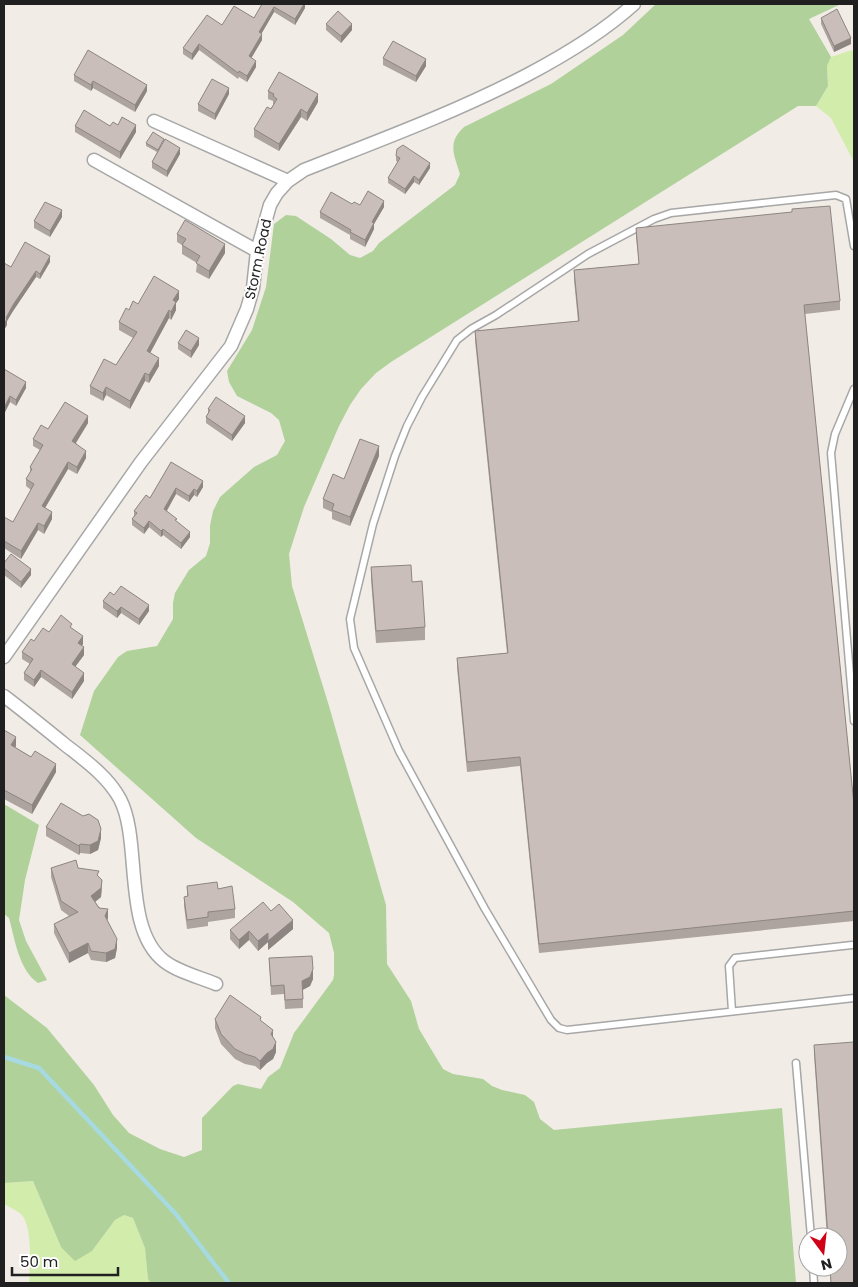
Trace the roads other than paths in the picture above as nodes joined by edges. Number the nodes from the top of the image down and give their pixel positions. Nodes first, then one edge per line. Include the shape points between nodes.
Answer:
1 (634, 4) edge
2 (154, 121) dead end
3 (94, 160) dead end
4 (288, 181) junction
5 (854, 246) edge
6 (257, 251) junction
7 (854, 389) edge
8 (4, 657) edge
9 (4, 696) edge
10 (854, 721) edge
11 (852, 945) dead end
12 (216, 984) dead end
13 (854, 998) edge
14 (732, 1012) junction
15 (796, 1064) dead end
16 (809, 1227) edge

1 - 4 street, Storm Road via 614,22 559,58 490,94 304,170
2 - 4 street
3 - 6 street
4 - 6 street, Storm Road via 270,205
5 - 14 lane via 846,199 836,195 671,213 588,254 460,337 422,397 395,456 373,524 350,619 354,648 399,751 485,908 555,1025 567,1030
6 - 8 street, Storm Road via 253,288 231,346 141,462
7 - 10 lane via 835,434 831,453
9 - 12 street via 95,768 114,789 126,815 138,910 149,941 164,961
11 - 14 lane via 736,958 729,966
13 - 14 lane
15 - 16 lane

